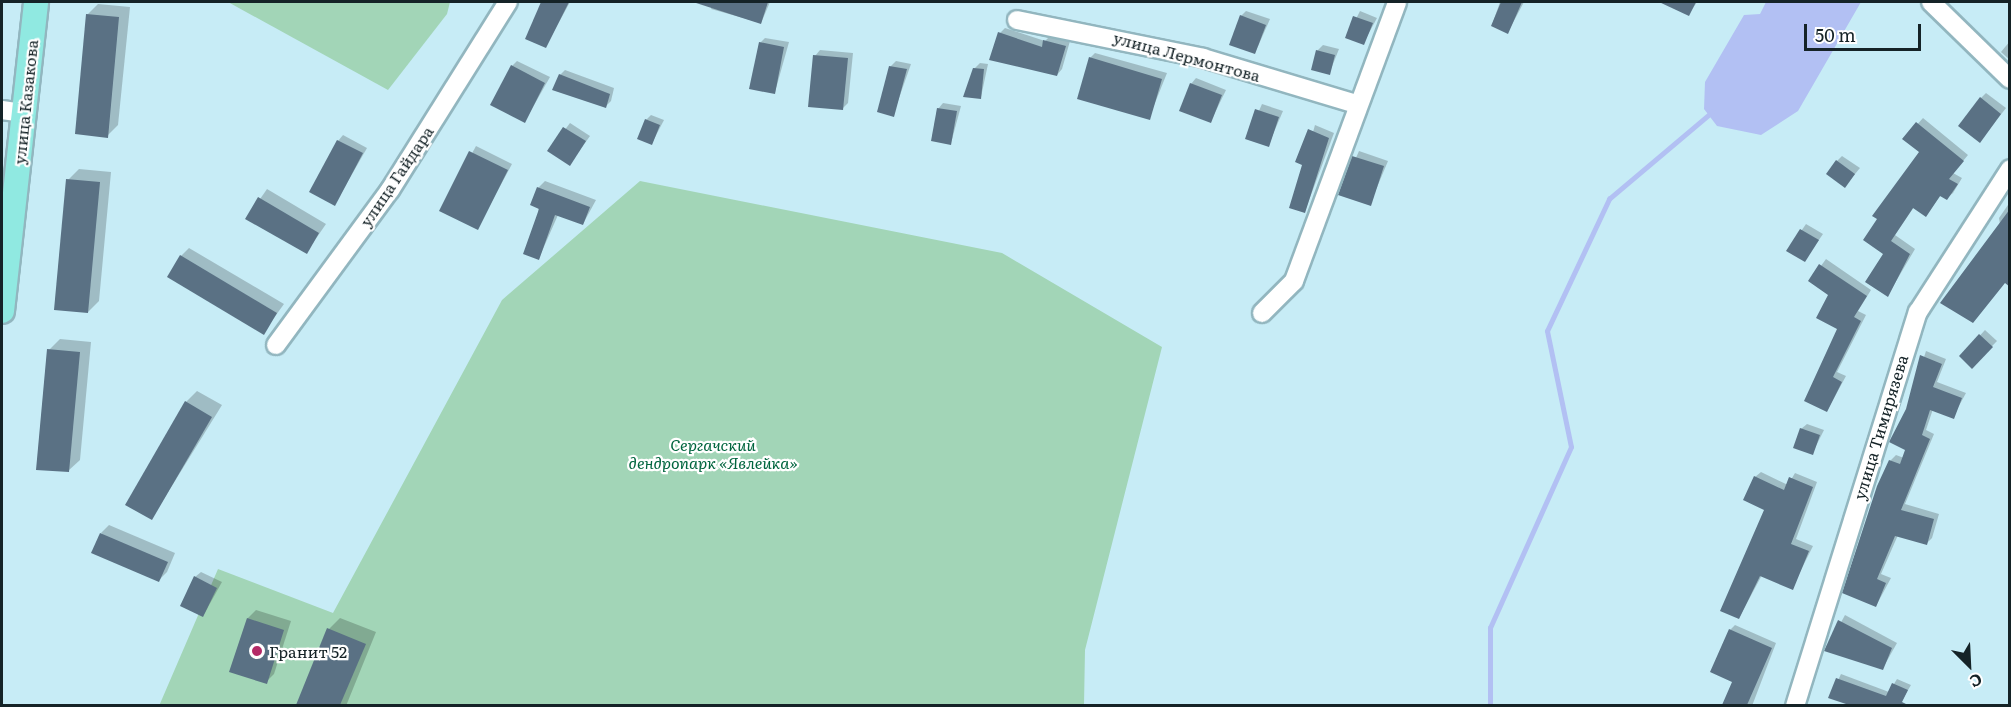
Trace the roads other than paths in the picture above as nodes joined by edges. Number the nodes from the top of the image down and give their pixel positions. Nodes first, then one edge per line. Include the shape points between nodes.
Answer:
1 (36, 2) edge
2 (508, 2) edge
3 (1397, 2) edge
4 (1931, 2) edge
5 (1017, 20) dead end
6 (2010, 79) edge
7 (1356, 104) junction
8 (13, 112) edge
9 (2010, 170) edge
10 (2, 311) edge
11 (1262, 313) dead end
12 (276, 345) dead end
13 (1795, 705) edge

1 - 8 main road, улица Казакова
2 - 12 street, улица Гайдара via 390,190
3 - 7 street
4 - 6 street
5 - 7 street, улица Лермонтова via 1203,58
7 - 11 street via 1294,281
8 - 10 main road, улица Казакова
9 - 13 street, улица Тимирязева via 1918,312

